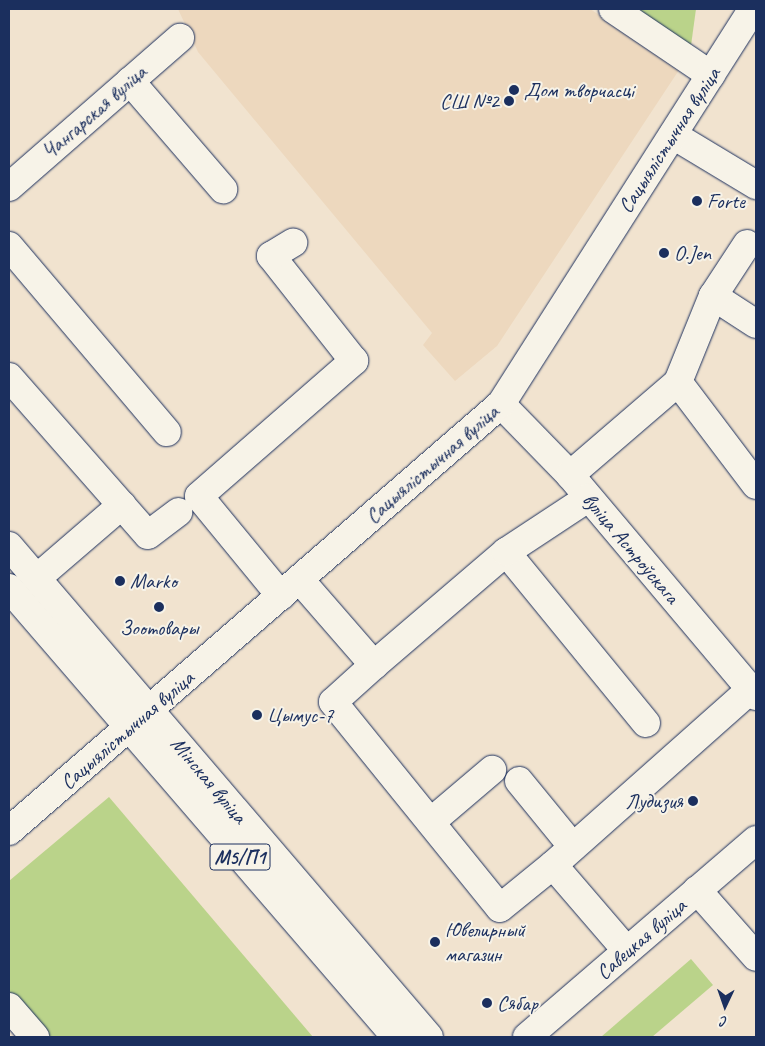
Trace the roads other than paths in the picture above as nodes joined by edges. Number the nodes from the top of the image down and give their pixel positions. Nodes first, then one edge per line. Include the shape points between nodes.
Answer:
1 (613, 9) edge
2 (753, 9) edge
3 (180, 38) dead end
4 (711, 75) junction
5 (130, 81) junction
6 (672, 134) junction
7 (756, 184) edge
8 (9, 186) edge
9 (223, 189) dead end
10 (292, 243) dead end
11 (747, 244) dead end
12 (9, 246) edge
13 (712, 296) junction
14 (756, 324) edge
15 (9, 377) edge
16 (678, 382) junction
17 (501, 404) junction
18 (167, 432) dead end
19 (570, 475) junction
20 (756, 485) edge
21 (588, 498) junction
22 (122, 505) junction
23 (178, 512) dead end
24 (9, 546) edge
25 (506, 552) junction
26 (37, 578) junction
27 (9, 588) edge
28 (290, 588) junction
29 (374, 665) junction
30 (753, 692) edge
31 (150, 711) junction
32 (646, 722) dead end
33 (128, 730) junction
34 (492, 770) dead end
35 (519, 781) dead end
36 (432, 821) junction
37 (9, 831) edge
38 (756, 840) edge
39 (563, 856) junction
40 (697, 890) junction
41 (627, 952) junction
42 (756, 957) edge
43 (9, 1007) edge
44 (35, 1037) edge
45 (396, 1037) edge
46 (429, 1037) edge
47 (527, 1037) edge

1 - 4 street
2 - 4 street, Сацыялістычная вуліца
3 - 5 street, Чангарская вуліца
4 - 6 street, Сацыялістычная вуліца
5 - 8 street, Чангарская вуліца
5 - 9 street
6 - 7 street
6 - 17 street, Сацыялістычная вуліца
10 - 28 street via 271,256 354,361 199,496
11 - 13 street
12 - 18 street
13 - 14 street
13 - 16 street
15 - 22 street
16 - 19 street
16 - 20 street
17 - 19 street, вуліца Астроўскага
17 - 28 street, Сацыялістычная вуліца
19 - 21 street, вуліца Астроўскага
21 - 25 street
21 - 30 street, вуліца Астроўскага
22 - 23 street via 148,535
22 - 26 street
24 - 26 street, Мінская вуліца / М5/П1
25 - 29 street
25 - 32 street
26 - 31 street, Мінская вуліца / М5/П1
27 - 33 street, Мінская вуліца / М5/П1
28 - 29 street
28 - 31 street, Сацыялістычная вуліца
29 - 36 street via 333,702
30 - 39 street
31 - 33 street, Сацыялістычная вуліца
31 - 46 street, Мінская вуліца / М5/П1
33 - 37 street, Сацыялістычная вуліца
33 - 45 street, Мінская вуліца / М5/П1
34 - 36 street
35 - 39 street
36 - 39 street via 500,908
38 - 40 street, Савецкая вуліца
39 - 41 street
40 - 41 street, Савецкая вуліца
40 - 42 street
41 - 47 street, Савецкая вуліца
43 - 44 street

